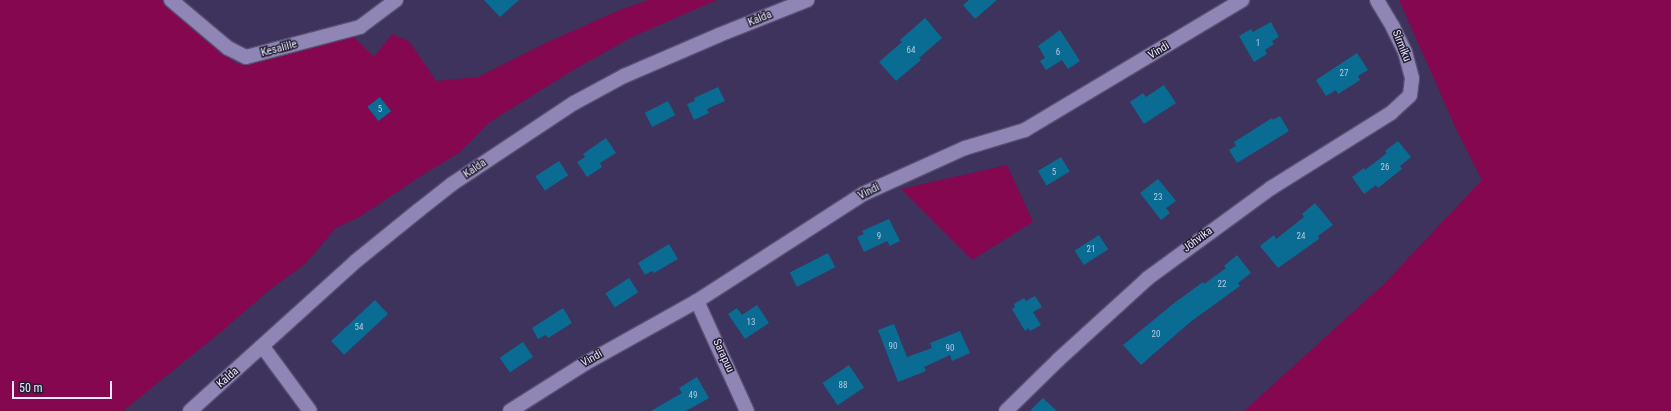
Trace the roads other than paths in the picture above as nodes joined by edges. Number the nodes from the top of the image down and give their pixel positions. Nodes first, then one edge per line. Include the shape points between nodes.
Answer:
1 (171, 0) edge
2 (396, 0) edge
3 (808, 0) edge
4 (1242, 0) edge
5 (1377, 0) edge
6 (1410, 95) joint
7 (697, 301) junction
8 (263, 347) junction
9 (190, 411) edge
10 (310, 411) edge
11 (510, 411) edge
12 (747, 411) edge
13 (1006, 411) edge

1 - 2 street, Kesalille via 228,48 246,57 360,27
3 - 8 street, Kalda via 624,76 574,103 452,184 356,261
4 - 7 street, Vindi via 1025,130 965,148 863,194
5 - 6 street, Sirmiku via 1405,52 1412,78
6 - 13 street, Jõhvika via 1391,113 1271,188 1148,278
7 - 11 street, Vindi via 586,363
7 - 12 street, Sarapuu
8 - 9 street, Kalda
8 - 10 street

